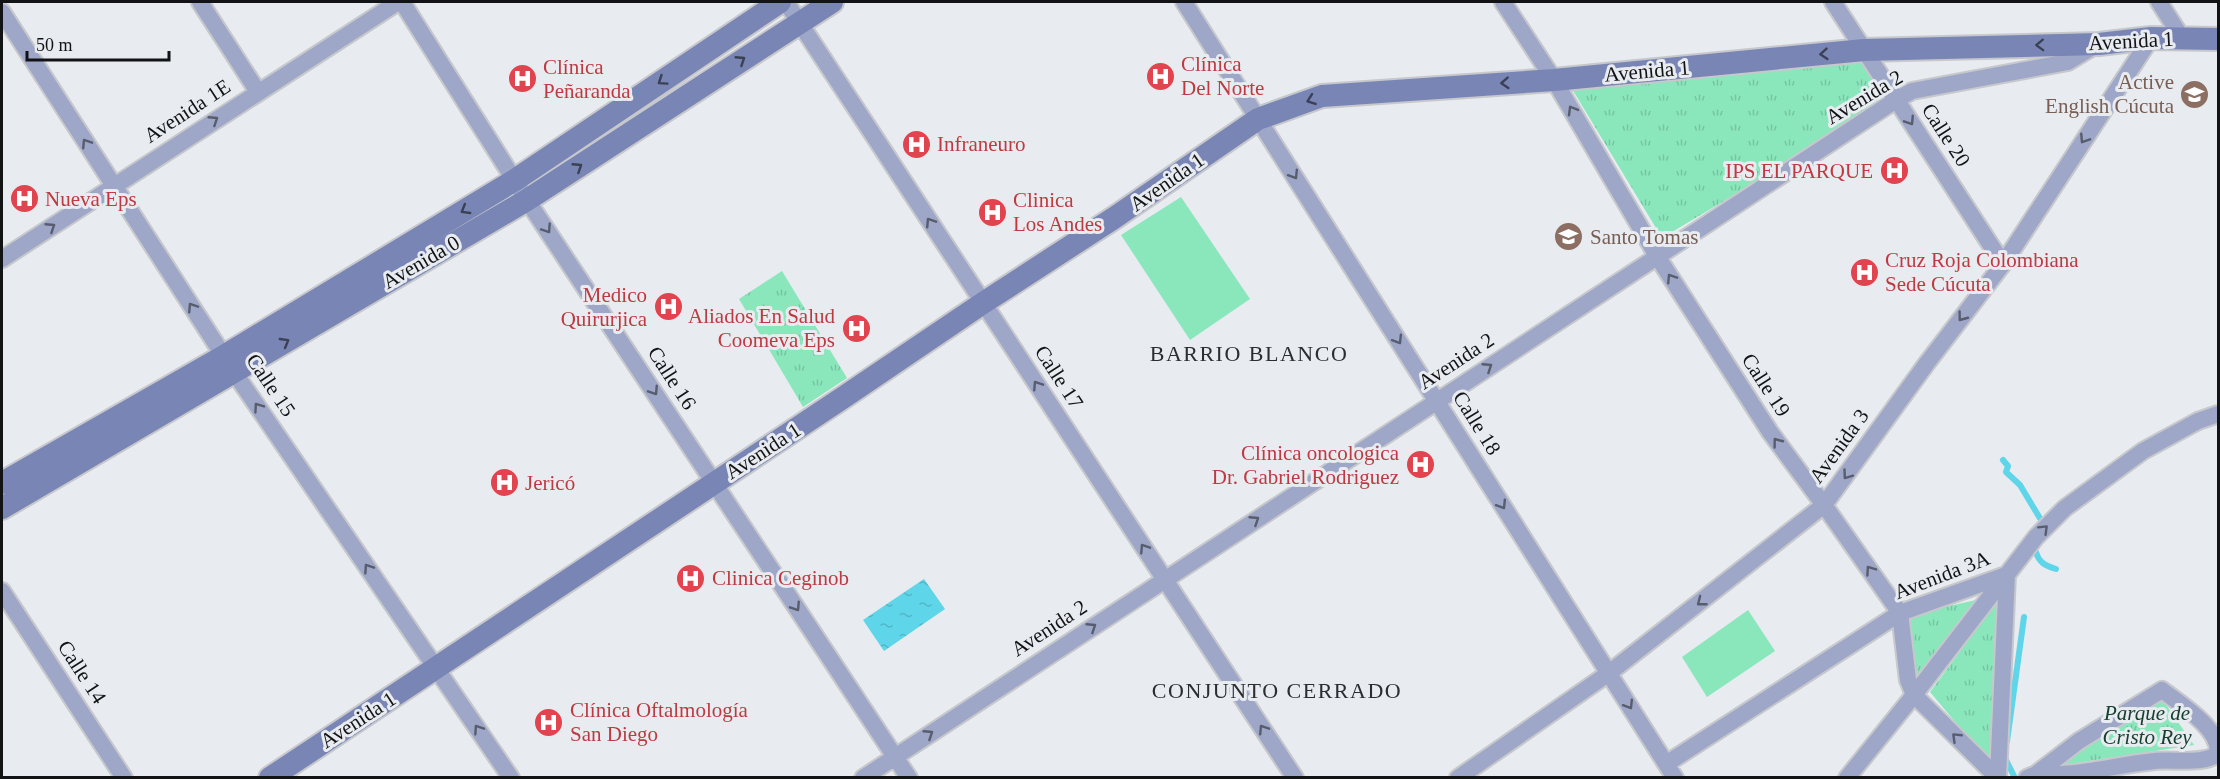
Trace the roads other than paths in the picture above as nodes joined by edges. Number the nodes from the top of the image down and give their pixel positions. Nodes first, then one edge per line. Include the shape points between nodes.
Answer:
1 (200, 2) edge
2 (400, 2) edge
3 (780, 2) edge
4 (786, 2) edge
5 (831, 2) edge
6 (1184, 2) edge
7 (1503, 2) edge
8 (1833, 2) edge
9 (2158, 2) edge
10 (2, 12) edge
11 (799, 22) junction
12 (2151, 38) junction
13 (2182, 38) junction
14 (2218, 39) edge
15 (2099, 44) junction
16 (1864, 50) junction
17 (1554, 80) junction
18 (258, 92) junction
19 (1896, 100) junction
20 (1258, 119) junction
21 (515, 180) junction
22 (114, 186) junction
23 (527, 200) junction
24 (1657, 256) junction
25 (2, 259) edge
26 (2003, 264) junction
27 (983, 303) junction
28 (229, 364) junction
29 (1436, 400) junction
30 (2218, 414) edge
31 (2, 483) edge
32 (714, 483) junction
33 (1824, 505) junction
34 (2, 508) edge
35 (2007, 574) junction
36 (1165, 579) junction
37 (2, 591) edge
38 (1900, 613) junction
39 (436, 669) junction
40 (1609, 673) junction
41 (1914, 695) junction
42 (895, 756) junction
43 (1670, 771) edge
44 (2031, 776) edge
45 (124, 777) edge
46 (270, 777) edge
47 (511, 777) edge
48 (863, 777) edge
49 (909, 777) edge
50 (1295, 777) edge
51 (1458, 777) edge
52 (1847, 777) edge
53 (1998, 777) edge

1 - 18 street
2 - 18 street, Avenida 1E
2 - 21 street, Calle 16
3 -> 21 street, Avenida 0
4 - 11 street, Calle 17
5 - 11 street, Avenida 0
6 - 20 street, Calle 18
7 - 17 street, Calle 19
8 - 16 street, Calle 20
9 - 13 street
22 -> 10 street, Calle 15
23 -> 11 street, Avenida 0
27 -> 11 street, Calle 17
12 - 13 street, Avenida 1
12 - 15 street, Avenida 1
12 -> 26 street, Avenida 3
13 - 14 street, Avenida 1
15 -> 16 street, Avenida 1
15 - 19 street, Avenida 2 via 2068,62 1912,91
16 -> 17 street, Avenida 1
16 - 19 street, Calle 20
17 -> 20 street, Avenida 1 via 1322,96
24 -> 17 street, Calle 19
22 -> 18 street, Avenida 1E
19 - 24 street, Avenida 2
19 -> 26 street, Calle 20
20 - 27 street, Avenida 1
20 -> 29 street, Calle 18
21 - 23 street, Calle 16
21 -> 28 street, Avenida 0
25 -> 22 street, Avenida 1E
28 -> 22 street, Calle 15
28 -> 23 street, Avenida 0
23 -> 32 street, Calle 16
29 -> 24 street, Avenida 2
33 -> 24 street, Calle 19 via 1770,432
26 -> 33 street, Avenida 3
27 - 32 street, Avenida 1
36 -> 27 street, Calle 17
28 - 31 street, Avenida 0
28 - 34 street, Avenida 0
39 -> 28 street, Calle 15
36 -> 29 street, Avenida 2
29 -> 40 street, Calle 18
35 -> 30 street, Avenida 3A via 2065,508 2143,451
32 - 39 street, Avenida 1
32 -> 42 street, Calle 16
38 -> 33 street, Calle 19
33 -> 40 street, Avenida 3
35 - 38 street, Avenida 3A
35 - 41 street
35 - 53 street
42 -> 36 street, Avenida 2
50 -> 36 street, Calle 17
37 - 45 street, Calle 14
38 - 41 street, Calle 19 via 1908,680
38 - 43 street, Avenida 3A
39 - 46 street, Avenida 1
47 -> 39 street, Calle 15
40 -> 43 street, Calle 18
40 - 51 street, Avenida 3
41 - 52 street
53 -> 41 street
42 - 48 street, Avenida 2
42 - 49 street, Calle 16
44 - 44 street via 2162,690 2196,716 2218,744 2218,753 2209,759 2155,761 2071,775

